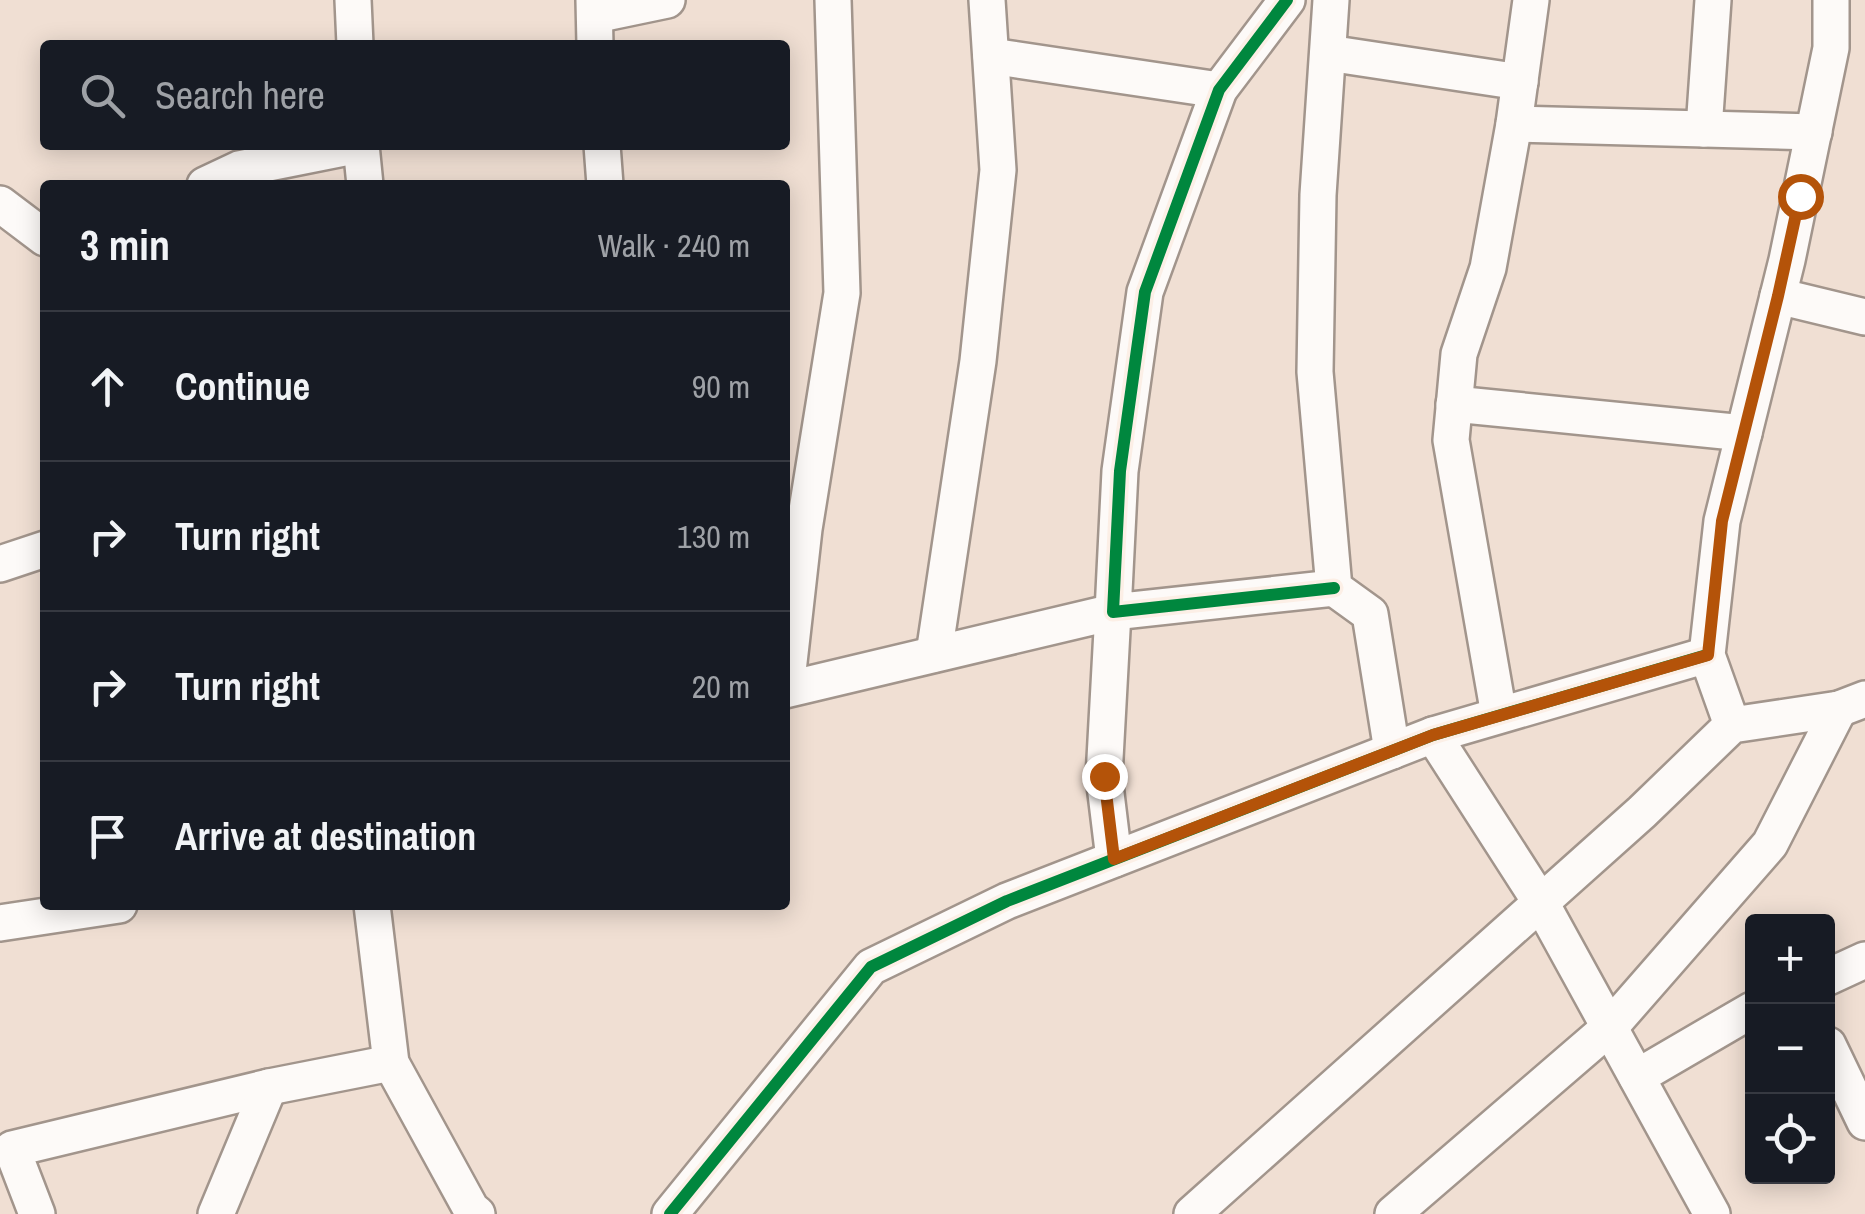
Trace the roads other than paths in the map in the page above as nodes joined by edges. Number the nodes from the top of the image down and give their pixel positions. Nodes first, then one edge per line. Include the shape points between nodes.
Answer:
1 (352, 0) edge
2 (667, 0) edge
3 (833, 0) edge
4 (987, 0) edge
5 (1287, 0) edge
6 (1331, 0) edge
7 (1532, 0) edge
8 (1713, 0) edge
9 (1830, 0) edge
10 (595, 20) edge
11 (355, 40) edge
12 (1328, 53) junction
13 (991, 56) junction
14 (1520, 82) junction
15 (1219, 90) junction
16 (1514, 124) junction
17 (1704, 129) junction
18 (1814, 132) junction
19 (335, 150) edge
20 (361, 150) edge
21 (602, 150) edge
22 (216, 180) edge
23 (364, 180) edge
24 (604, 180) edge
25 (0, 204) edge
26 (40, 234) edge
27 (1778, 296) junction
28 (1865, 318) edge
29 (1454, 404) junction
30 (1744, 433) junction
31 (40, 551) edge
32 (0, 564) edge
33 (1334, 588) junction
34 (1113, 612) junction
35 (790, 654) edge
36 (934, 654) junction
37 (1708, 655) junction
38 (790, 689) edge
39 (1852, 704) edge
40 (1499, 715) junction
41 (1732, 725) junction
42 (1433, 735) junction
43 (1392, 751) junction
44 (1114, 859) junction
45 (1541, 903) junction
46 (86, 910) edge
47 (373, 910) edge
48 (0, 923) edge
49 (1865, 960) edge
50 (1835, 973) edge
51 (1745, 1014) edge
52 (1610, 1027) junction
53 (1835, 1060) edge
54 (391, 1063) junction
55 (1638, 1077) junction
56 (268, 1087) junction
57 (1865, 1122) edge
58 (37, 1214) edge
59 (216, 1214) edge
60 (476, 1214) edge
61 (670, 1214) edge
62 (1192, 1214) edge
63 (1393, 1214) edge
64 (1712, 1214) edge

1 - 11 street
2 - 10 street
3 - 35 street via 842,293
4 - 13 street
5 - 15 street
6 - 12 street
7 - 14 street
8 - 17 street
9 - 18 street via 1832,48
12 - 14 street
12 - 33 street via 1316,372
13 - 15 street
13 - 36 street via 998,170 978,361
14 - 16 street
15 - 34 street via 1145,292 1120,470
16 - 17 street
16 - 29 street via 1488,268 1459,354
17 - 18 street
18 - 27 street
19 - 22 street via 239,169
20 - 23 street
21 - 24 street
25 - 26 street
27 - 28 street
27 - 30 street
29 - 30 street
29 - 40 street via 1451,440
30 - 37 street via 1722,521
31 - 32 street
33 - 34 street
33 - 43 street via 1370,614
34 - 36 street
34 - 44 street via 1104,776
36 - 38 street
37 - 40 street
37 - 41 street
39 - 41 street
39 - 52 street via 1770,844
40 - 42 street
41 - 45 street
42 - 43 street
42 - 45 street
43 - 44 street
44 - 61 street via 870,967
45 - 52 street
45 - 62 street
46 - 48 street
47 - 54 street
49 - 50 street
51 - 55 street
52 - 55 street
52 - 63 street
53 - 57 street
54 - 56 street
54 - 60 street
55 - 64 street
56 - 58 street via 12,1149
56 - 59 street

